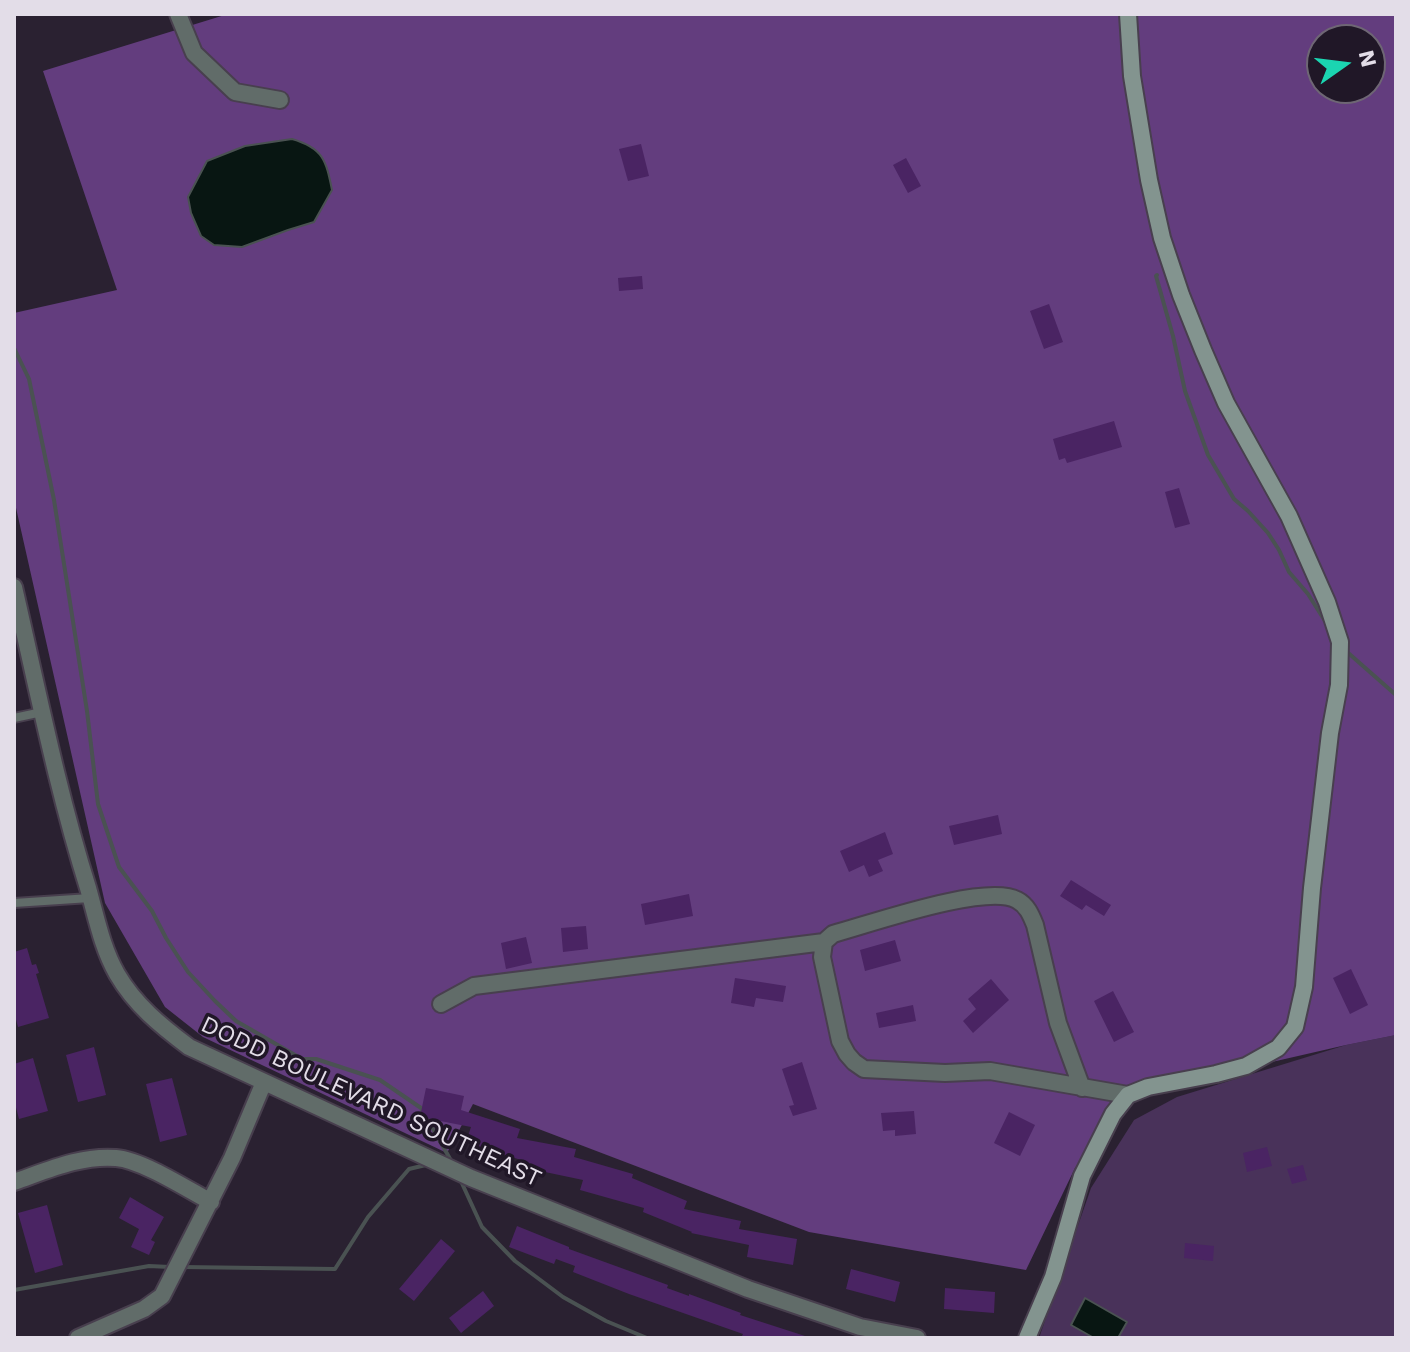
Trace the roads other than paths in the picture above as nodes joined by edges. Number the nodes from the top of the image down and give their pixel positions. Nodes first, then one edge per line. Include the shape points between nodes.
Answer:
1 (178, 14) edge
2 (1128, 14) edge
3 (280, 100) dead end
4 (14, 587) edge
5 (43, 712) junction
6 (14, 718) edge
7 (91, 898) junction
8 (14, 903) edge
9 (824, 942) junction
10 (441, 1004) dead end
11 (264, 1082) junction
12 (1082, 1088) junction
13 (1128, 1095) junction
14 (14, 1182) edge
15 (211, 1202) junction
16 (78, 1338) edge
17 (917, 1338) edge
18 (1027, 1338) edge

1 - 3 street via 194,53 235,92
2 - 13 street via 1149,180 1181,295 1226,403 1289,516 1340,642 1304,987 1295,1027 1278,1048 1246,1066
4 - 5 street, DODD BOULEVARD SOUTHEAST
5 - 6 lane
5 - 7 street, DODD BOULEVARD SOUTHEAST
7 - 8 lane
7 - 11 street, DODD BOULEVARD SOUTHEAST via 116,973 156,1022 189,1047
9 - 10 street via 474,986
9 - 12 street via 822,957 840,1041 864,1069 990,1071
9 - 12 street via 833,934 956,899 1008,896 1020,901 1035,925 1058,1023
11 - 15 street
11 - 17 street, DODD BOULEVARD SOUTHEAST via 471,1178 748,1289 860,1327
12 - 13 street
13 - 18 street via 1082,1176 1053,1277
14 - 15 street via 66,1164 117,1158
15 - 16 street via 162,1296

